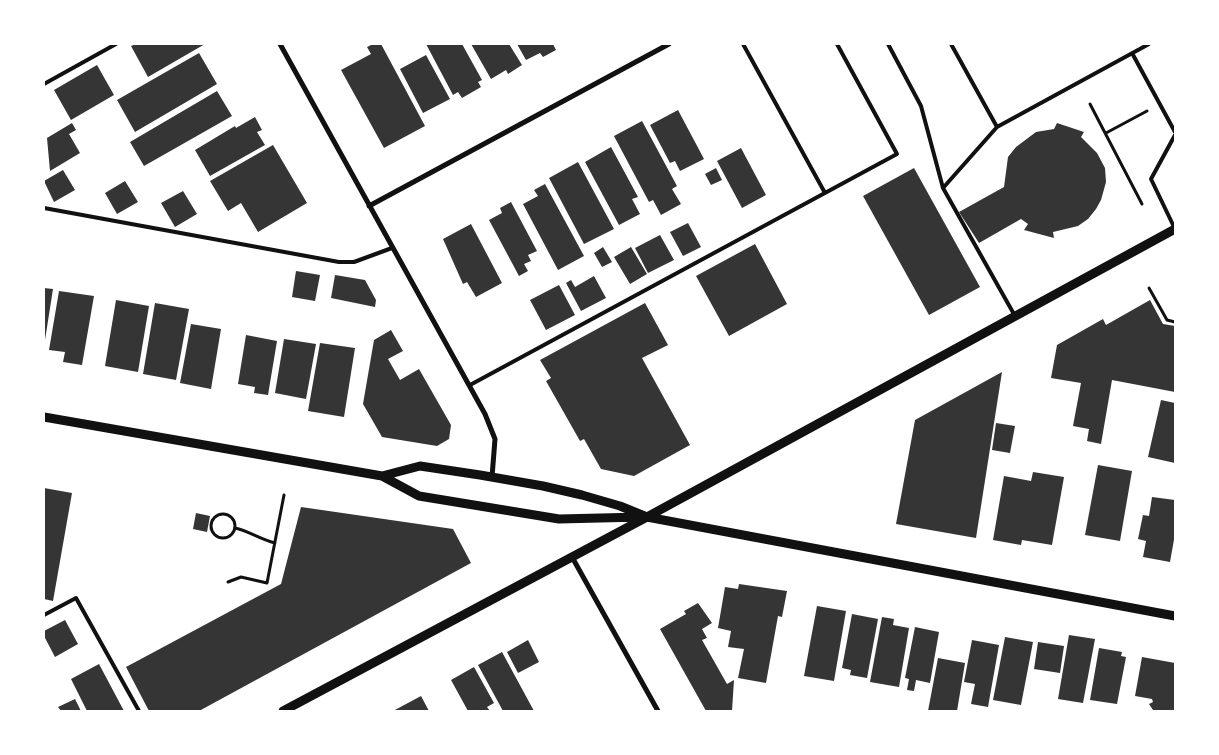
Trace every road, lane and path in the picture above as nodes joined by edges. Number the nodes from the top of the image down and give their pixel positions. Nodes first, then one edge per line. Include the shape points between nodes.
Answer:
1 (116, 44) edge
2 (280, 44) edge
3 (669, 44) edge
4 (743, 44) edge
5 (837, 44) edge
6 (888, 44) edge
7 (951, 44) edge
8 (1149, 44) edge
9 (1132, 52) junction
10 (44, 84) edge
11 (1090, 104) dead end
12 (1160, 104) junction
13 (997, 127) junction
14 (1106, 133) junction
15 (1175, 133) edge
16 (944, 188) junction
17 (825, 193) junction
18 (1142, 204) dead end
19 (369, 206) junction
20 (44, 208) edge
21 (1175, 229) edge
22 (392, 248) junction
23 (1149, 288) dead end
24 (1015, 316) junction
25 (1175, 322) edge
26 (470, 385) junction
27 (44, 417) edge
28 (382, 476) junction
29 (492, 477) junction
30 (284, 495) dead end
31 (647, 517) junction
32 (235, 528) junction
33 (275, 543) junction
34 (572, 556) junction
35 (228, 582) dead end
36 (44, 615) edge
37 (1175, 616) edge
38 (139, 711) edge
39 (283, 711) edge
40 (658, 711) edge

1 - 10 lane
2 - 19 street
3 - 19 street
4 - 17 lane
5 - 17 lane via 897,154
6 - 16 lane via 921,106
7 - 13 lane
8 - 9 lane
9 - 12 lane
9 - 13 lane
11 - 14 path
12 - 14 path
12 - 15 lane
13 - 16 lane
14 - 18 path
15 - 21 lane via 1151,179
16 - 24 lane
17 - 26 lane
19 - 22 street
20 - 22 lane via 339,262 354,262
21 - 24 street
22 - 26 street
23 - 25 path via 1167,320
24 - 31 street
26 - 29 street via 495,439
27 - 28 street
28 - 29 street via 420,466
28 - 31 street via 419,496 559,519
29 - 31 street via 590,498
30 - 33 path
31 - 34 street
31 - 37 street
32 - 32 path via 228,537 221,538 212,532 212,524 223,514 230,517
32 - 33 path via 257,539
33 - 35 path via 267,583 241,577
34 - 39 street
34 - 40 street
36 - 38 lane via 76,598

